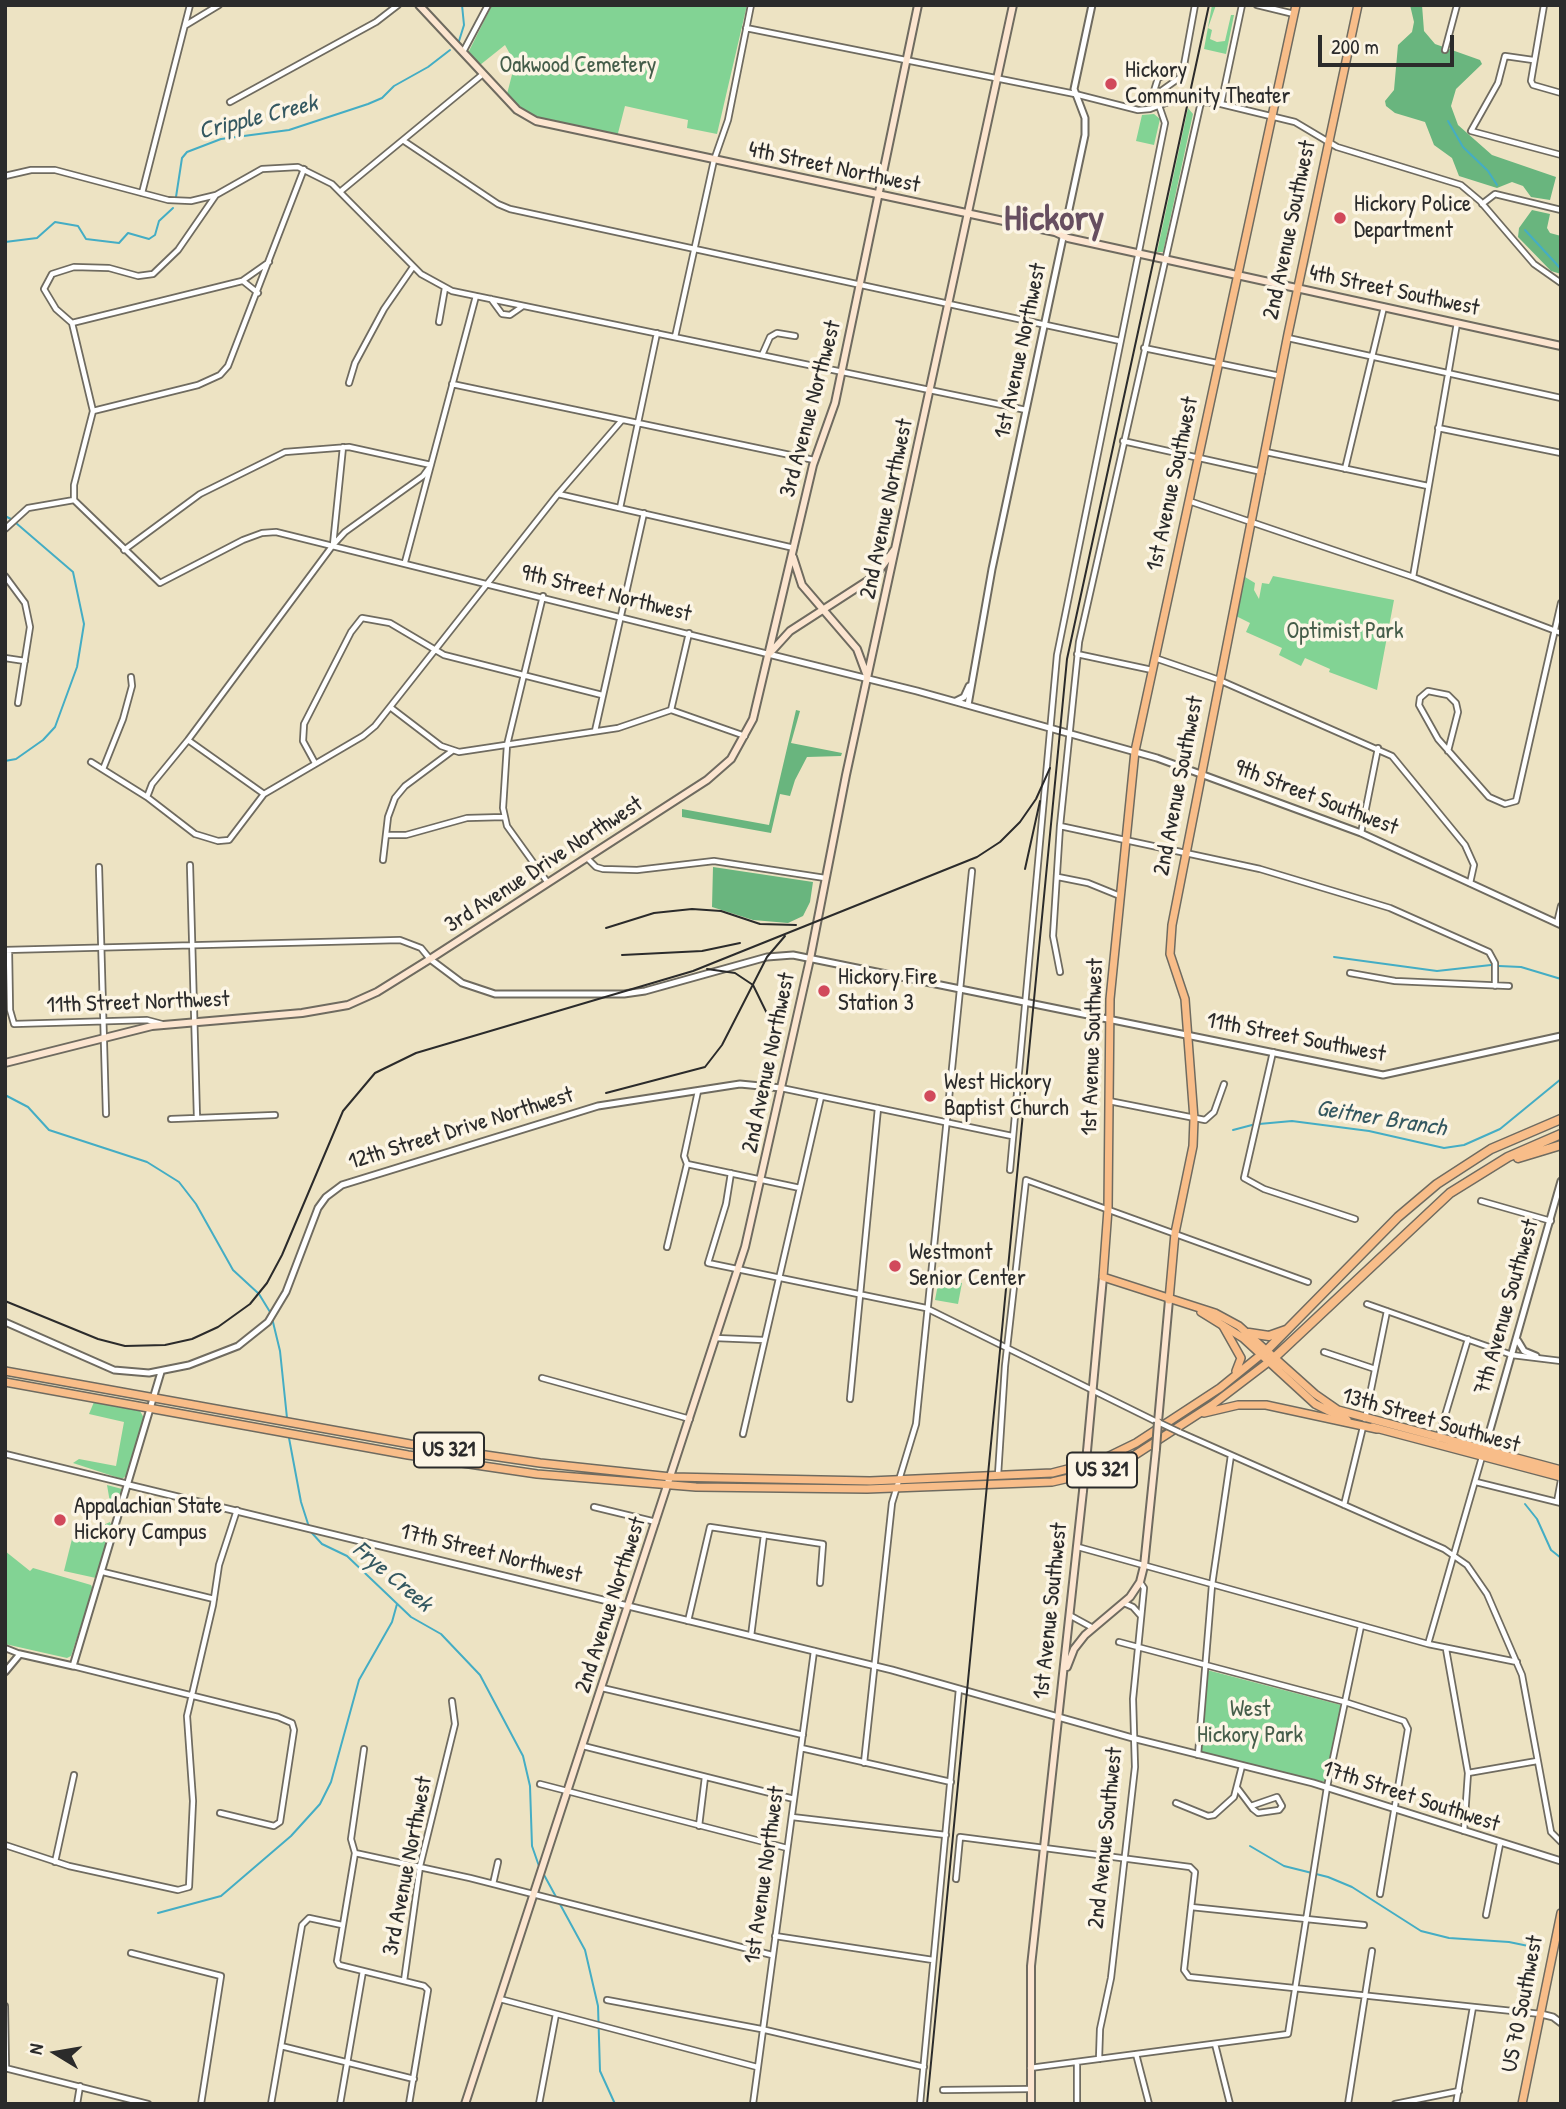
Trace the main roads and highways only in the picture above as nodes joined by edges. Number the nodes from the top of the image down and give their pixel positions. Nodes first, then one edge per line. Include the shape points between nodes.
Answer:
1 (419, 5) edge
2 (918, 5) edge
3 (1013, 5) edge
4 (1358, 5) edge
5 (1295, 9) edge
6 (880, 195) junction
7 (968, 214) junction
8 (1137, 253) joint
9 (1237, 276) junction
10 (1299, 287) junction
11 (1561, 346) edge
12 (896, 546) junction
13 (794, 548) junction
14 (823, 609) junction
15 (768, 654) junction
16 (867, 679) junction
17 (745, 736) joint
18 (348, 1005) joint
19 (5, 1063) edge
20 (1561, 1117) edge
21 (1561, 1134) edge
22 (1561, 1145) edge
23 (1437, 1204) junction
24 (1103, 1277) junction
25 (1169, 1300) junction
26 (1200, 1311) junction
27 (1223, 1325) junction
28 (1294, 1325) junction
29 (1249, 1333) junction
30 (1265, 1352) junction
31 (1272, 1360) junction
32 (5, 1371) edge
33 (5, 1382) edge
34 (1220, 1388) junction
35 (1194, 1417) junction
36 (1364, 1423) junction
37 (1377, 1429) junction
38 (1438, 1442) junction
39 (1483, 1453) junction
40 (1561, 1470) edge
41 (671, 1477) junction
42 (1561, 1478) edge
43 (897, 1484) junction
44 (668, 1486) junction
45 (1063, 1686) junction
46 (1561, 1913) edge
47 (465, 2104) edge
48 (1031, 2104) edge
49 (1522, 2104) edge

1 - 6 main road, 4th Street Northwest via 525,116
2 - 6 main road, 3rd Avenue Northwest
3 - 7 main road, 2nd Avenue Northwest
4 - 10 main road, 2nd Avenue Southwest
5 - 9 main road, 1st Avenue Southwest
6 - 7 main road, 4th Street Northwest
6 - 13 main road, 3rd Avenue Northwest via 831,421 814,460
7 - 8 main road, 4th Street Northwest
7 - 12 main road, 2nd Avenue Northwest
8 - 9 main road, 4th Street Southwest
9 - 10 main road, 4th Street Southwest
9 - 24 main road, 1st Avenue Southwest via 1135,751 1110,1021
10 - 11 main road, 4th Street Southwest
10 - 25 main road, 2nd Avenue Southwest via 1170,945 1185,999 1194,1119
12 - 14 main road via 875,576
12 - 16 main road, 2nd Avenue Northwest
13 - 14 main road via 798,576
13 - 15 main road, 3rd Avenue Northwest
14 - 15 main road via 790,631
14 - 16 main road via 857,649
15 - 17 main road, 3rd Avenue Northwest
16 - 41 main road, 2nd Avenue Northwest via 761,1179 738,1269
17 - 18 main road, 3rd Avenue Drive Northwest via 731,759 707,780 430,959
18 - 19 main road, 11th Street Northwest via 164,1025
20 - 28 highway, US 321 via 1477,1156 1437,1184 1398,1217
21 - 23 highway, US 321 via 1499,1162
22 - 23 highway via 1508,1162
23 - 31 highway, US 321
24 - 25 main road, 13th Street Southwest
24 - 45 main road, 1st Avenue Southwest, bridge
25 - 26 main road, 13th Street Southwest
25 - 45 main road, 2nd Avenue Southwest, bridge via 1140,1581 1074,1649
26 - 27 main road, 13th Street Southwest
26 - 29 main road, 13th Street Southwest via 1215,1313
27 - 30 main road, 13th Street Southwest
27 - 34 main road via 1241,1358 1238,1369
28 - 29 highway via 1269,1336
28 - 30 highway, US 321
29 - 30 main road, 13th Street Southwest
30 - 31 main road, 13th Street Southwest
30 - 34 main road, US 321
31 - 35 main road, US 321
31 - 36 main road, 13th Street Southwest via 1326,1404
31 - 37 main road, 13th Street Southwest via 1320,1408
32 - 41 main road, US 321 via 462,1452
33 - 44 main road, US 321 via 421,1457
34 - 43 main road, US 321 via 1136,1443 1099,1461 1052,1473
35 - 36 main road via 1223,1407 1253,1404
35 - 43 main road, US 321 via 1122,1462 1076,1478 1012,1485
36 - 37 main road
36 - 38 main road, 13th Street Southwest
37 - 38 main road, 13th Street Southwest
38 - 39 main road, 13th Street Southwest
39 - 40 main road, 13th Street Southwest
39 - 42 main road, 13th Street Southwest
41 - 43 main road, US 321
41 - 44 main road, 2nd Avenue Northwest
43 - 44 main road, US 321
44 - 47 main road, 2nd Avenue Northwest
45 - 48 main road, 1st Avenue Southwest via 1030,1977
46 - 49 main road, US 70 Southwest

